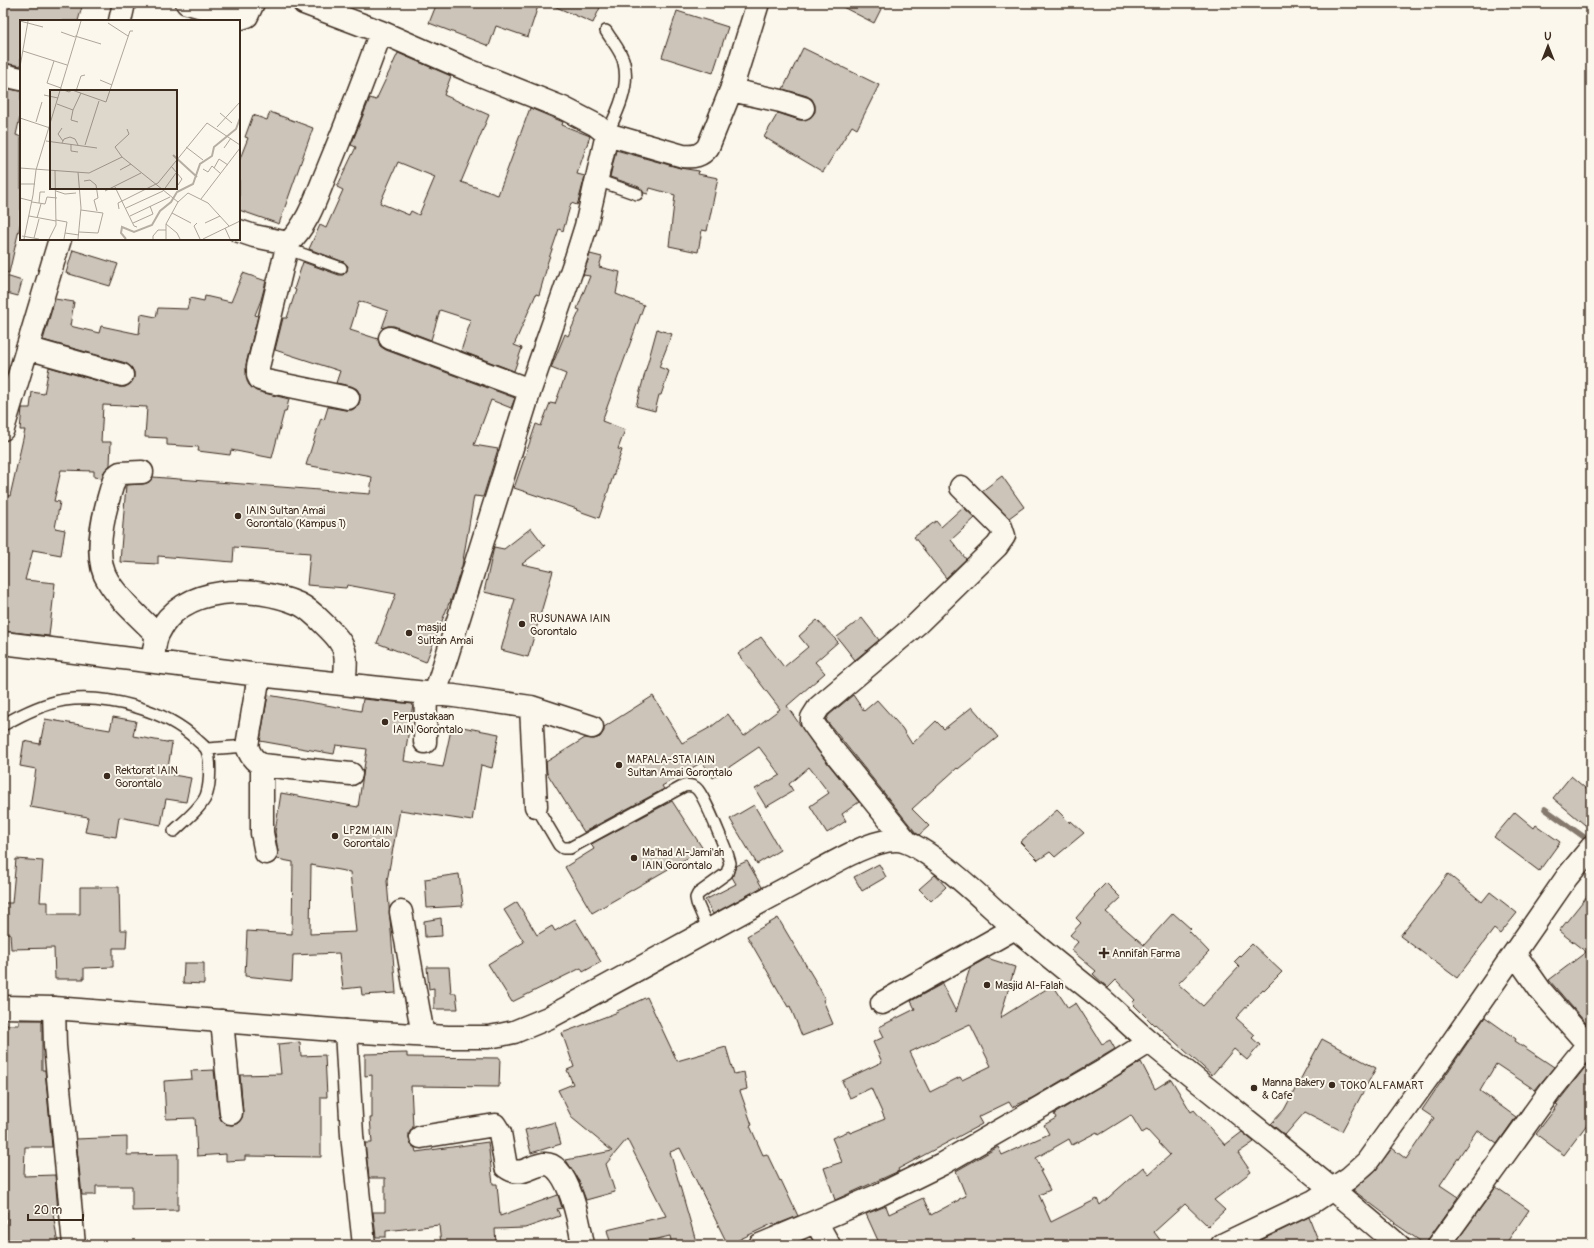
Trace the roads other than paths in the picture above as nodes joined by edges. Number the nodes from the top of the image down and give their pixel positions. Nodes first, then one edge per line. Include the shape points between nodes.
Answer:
1 (124, 3) edge
2 (187, 3) edge
3 (253, 3) edge
4 (758, 3) edge
5 (316, 5) edge
6 (120, 20) edge
7 (606, 31) dead end
8 (381, 32) junction
9 (3, 75) edge
10 (20, 79) edge
11 (731, 90) junction
12 (803, 108) dead end
13 (608, 134) junction
14 (597, 180) junction
15 (637, 194) dead end
16 (240, 231) edge
17 (60, 240) edge
18 (288, 246) junction
19 (341, 268) dead end
20 (390, 338) dead end
21 (27, 348) junction
22 (122, 375) dead end
23 (530, 390) junction
24 (348, 398) dead end
25 (3, 430) edge
26 (142, 472) dead end
27 (961, 486) dead end
28 (157, 635) junction
29 (3, 643) edge
30 (153, 662) junction
31 (259, 675) junction
32 (344, 684) junction
33 (430, 694) junction
34 (531, 707) junction
35 (3, 725) edge
36 (585, 725) dead end
37 (425, 742) dead end
38 (247, 746) junction
39 (207, 749) junction
40 (262, 765) junction
41 (351, 774) dead end
42 (536, 806) joint
43 (174, 831) dead end
44 (907, 842) junction
45 (1590, 850) edge
46 (266, 853) dead end
47 (401, 912) dead end
48 (1015, 928) junction
49 (709, 931) junction
50 (1514, 954) junction
51 (882, 1003) dead end
52 (3, 1007) edge
53 (54, 1008) junction
54 (222, 1021) junction
55 (346, 1031) junction
56 (423, 1035) junction
57 (1149, 1042) junction
58 (1589, 1046) edge
59 (231, 1113) dead end
60 (421, 1137) dead end
61 (1332, 1189) junction
62 (816, 1222) junction
63 (74, 1245) edge
64 (364, 1245) edge
65 (583, 1245) edge
66 (760, 1245) edge
67 (829, 1245) edge
68 (1222, 1245) edge
69 (1398, 1245) edge
70 (1438, 1245) edge

1 - 6 street
2 - 3 street via 241,18 246,16
4 - 11 street
5 - 8 street
7 - 13 lane via 624,62 626,75 616,117
8 - 13 street via 563,108
8 - 18 street via 321,186 304,222
9 - 10 street
11 - 12 street
11 - 13 street via 708,147 698,156 683,156
13 - 14 street
14 - 15 lane
14 - 23 street via 576,258
16 - 18 street
17 - 21 street
18 - 19 lane
18 - 24 street via 258,375 266,381
20 - 23 street
21 - 22 street
21 - 25 street
23 - 33 street
26 - 28 street via 120,473 115,477 101,535 100,550 106,580
27 - 44 street via 1001,527 1004,536 997,546 917,624 819,708 812,718 812,722 828,744
28 - 30 street
28 - 32 street via 178,608 198,598 217,593 268,595 300,604 339,639 345,653
29 - 30 street
30 - 31 street
31 - 32 street
31 - 38 street
32 - 33 street
33 - 34 street
33 - 37 street
34 - 36 street
34 - 42 street
35 - 39 lane via 30,710 64,700 96,699 133,705 156,715 186,730
38 - 39 lane
38 - 40 street via 255,761
39 - 43 lane via 210,771 207,794 195,812
40 - 41 street
40 - 46 street via 262,833
42 - 49 lane via 559,845 570,848 684,786 694,786 702,795 730,863 727,873 696,898
44 - 48 street via 944,866
44 - 49 street via 885,842 858,851
45 - 50 street via 1567,877
47 - 56 street
48 - 51 street
48 - 57 street
49 - 56 street via 548,1018 514,1032 488,1037
50 - 58 street via 1541,991
50 - 61 street via 1367,1162
52 - 53 street
53 - 54 street
53 - 63 street via 55,1046
54 - 55 street
54 - 59 street
55 - 56 street
55 - 64 street via 352,1135
57 - 61 street
57 - 62 street via 942,1164
58 - 70 street via 1551,1090
60 - 65 street via 495,1125 500,1133 506,1168 518,1172 543,1164 563,1176 570,1190
61 - 68 street via 1314,1201
61 - 69 street
62 - 66 street
62 - 67 street

